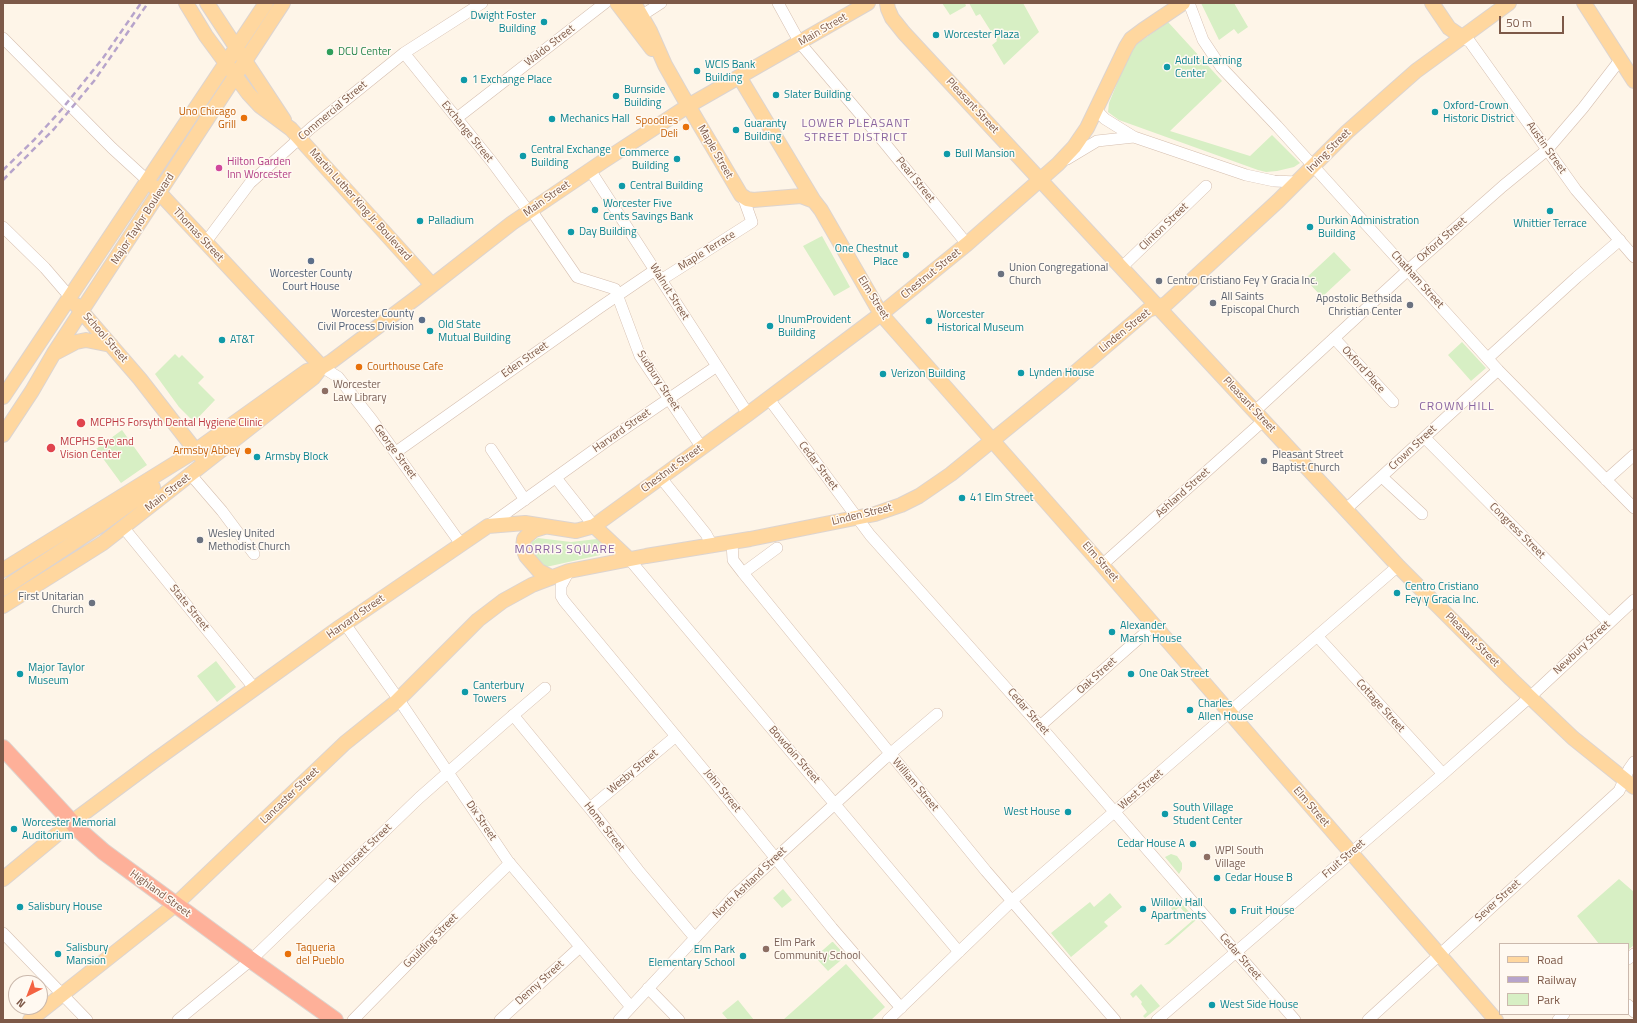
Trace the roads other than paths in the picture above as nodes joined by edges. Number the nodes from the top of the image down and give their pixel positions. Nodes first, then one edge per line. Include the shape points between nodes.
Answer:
1 (186, 3) edge
2 (207, 3) edge
3 (266, 3) edge
4 (283, 3) edge
5 (482, 3) edge
6 (605, 3) edge
7 (617, 3) edge
8 (634, 3) edge
9 (661, 3) edge
10 (778, 3) edge
11 (868, 3) edge
12 (887, 3) edge
13 (1183, 3) edge
14 (1189, 3) edge
15 (1432, 3) edge
16 (1442, 3) edge
17 (1509, 3) edge
18 (1584, 3) edge
19 (641, 16) junction
20 (1462, 37) junction
21 (3, 38) edge
22 (800, 43) junction
23 (237, 48) junction
24 (404, 53) junction
25 (1620, 60) junction
26 (246, 62) junction
27 (226, 65) junction
28 (665, 65) junction
29 (236, 78) junction
30 (740, 78) junction
31 (1634, 81) edge
32 (688, 106) junction
33 (1096, 110) junction
34 (456, 118) junction
35 (288, 126) junction
36 (1134, 137) junction
37 (299, 138) junction
38 (1547, 150) junction
39 (1058, 164) junction
40 (1314, 166) junction
41 (590, 170) junction
42 (1040, 179) junction
43 (148, 181) junction
44 (1297, 182) junction
45 (1206, 186) dead end
46 (159, 193) junction
47 (743, 197) junction
48 (814, 201) junction
49 (530, 211) junction
50 (752, 222) joint
51 (3, 227) edge
52 (1620, 240) junction
53 (205, 243) junction
54 (967, 244) junction
55 (1634, 257) edge
56 (1121, 268) junction
57 (655, 270) junction
58 (1408, 270) junction
59 (661, 280) junction
60 (432, 285) junction
61 (618, 294) junction
62 (70, 297) junction
63 (1158, 307) junction
64 (82, 312) junction
65 (881, 314) junction
66 (1334, 338) junction
67 (111, 345) junction
68 (54, 353) junction
69 (1488, 358) junction
70 (717, 366) junction
71 (322, 367) junction
72 (1498, 370) junction
73 (3, 397) edge
74 (670, 399) junction
75 (769, 399) junction
76 (1392, 402) dead end
77 (268, 414) junction
78 (748, 414) junction
79 (1259, 416) junction
80 (3, 435) edge
81 (1425, 438) junction
82 (992, 440) junction
83 (702, 448) junction
84 (491, 449) dead end
85 (396, 452) junction
86 (197, 453) junction
87 (1634, 455) edge
88 (192, 475) junction
89 (1382, 477) junction
90 (556, 478) junction
91 (661, 478) junction
92 (1606, 480) junction
93 (525, 500) junction
94 (1634, 508) edge
95 (1346, 510) junction
96 (1422, 514) dead end
97 (857, 518) junction
98 (488, 526) junction
99 (123, 527) junction
100 (544, 527) junction
101 (598, 532) junction
102 (732, 542) junction
103 (461, 544) junction
104 (712, 545) junction
105 (777, 548) dead end
106 (254, 554) dead end
107 (629, 559) junction
108 (601, 564) junction
109 (1102, 565) junction
110 (1398, 566) junction
111 (3, 570) edge
112 (569, 571) junction
113 (743, 573) junction
114 (551, 577) junction
115 (3, 588) edge
116 (1634, 600) edge
117 (3, 606) edge
118 (1609, 623) junction
119 (345, 624) junction
120 (1154, 625) junction
121 (1317, 636) junction
122 (546, 688) dead end
123 (255, 689) junction
124 (1530, 696) junction
125 (399, 700) junction
126 (1230, 713) junction
127 (938, 714) dead end
128 (514, 715) junction
129 (1040, 726) junction
130 (676, 736) junction
131 (3, 748) edge
132 (890, 755) junction
133 (1634, 762) edge
134 (447, 772) junction
135 (1443, 774) junction
136 (1629, 783) edge
137 (836, 804) junction
138 (590, 808) junction
139 (1114, 812) junction
140 (72, 822) junction
141 (1351, 852) junction
142 (776, 857) junction
143 (510, 863) junction
144 (3, 879) edge
145 (1011, 901) junction
146 (175, 905) junction
147 (3, 933) edge
148 (695, 938) junction
149 (580, 947) junction
150 (959, 952) junction
151 (1236, 952) junction
152 (1439, 955) junction
153 (250, 960) junction
154 (648, 988) junction
155 (63, 993) junction
156 (631, 1007) junction
157 (894, 1016) edge
158 (329, 1018) edge
159 (30, 1020) edge
160 (87, 1020) edge
161 (178, 1020) edge
162 (353, 1020) edge
163 (500, 1020) edge
164 (619, 1020) edge
165 (679, 1020) edge
166 (1115, 1020) edge
167 (1157, 1020) edge
168 (1296, 1020) edge
169 (1368, 1020) edge
170 (1496, 1020) edge

1 - 27 main road, Martin Luther King Jr. Boulevard
2 - 23 main road, Martin Luther King Jr. Boulevard
3 - 23 main road, Major Taylor Boulevard
4 - 26 main road, Major Taylor Boulevard
5 - 24 street, Commercial Street
6 - 34 street, Waldo Street
7 - 28 main road
8 - 19 main road
9 - 19 street
10 - 22 street, Pearl Street
11 - 22 main road, Main Street
12 - 42 main road, Pleasant Street via 899,27
13 - 33 main road via 1131,39
14 - 40 street, Chatham Street via 1203,40 1221,67
15 - 20 main road, Austin Street via 1449,28
16 - 20 main road, Austin Street
17 - 20 main road, Irving Street
18 - 25 main road
19 - 28 main road
20 - 38 street, Austin Street via 1470,42
20 - 40 main road, Irving Street via 1416,71 1347,132
21 - 43 street, Thomas Street
22 - 30 main road, Main Street
22 - 54 street, Pearl Street
23 - 26 main road, Martin Luther King Jr. Boulevard
23 - 27 main road, Major Taylor Boulevard
24 - 34 street, Exchange Street
24 - 37 street, Commercial Street
25 - 31 main road
25 - 38 street, Oxford Street
26 - 29 main road, Major Taylor Boulevard
26 - 35 main road, Martin Luther King Jr. Boulevard
27 - 29 main road, Martin Luther King Jr. Boulevard
27 - 43 main road, Major Taylor Boulevard
28 - 32 main road, Maple Street
29 - 35 main road, Martin Luther King Jr. Boulevard via 260,106
29 - 46 main road, Major Taylor Boulevard
30 - 32 main road, Main Street
30 - 48 main road, Elm Street
32 - 41 main road, Main Street
32 - 47 main road, Maple Street
33 - 36 street via 1105,119
33 - 39 main road via 1074,147
34 - 49 street, Exchange Street
35 - 37 main road, Martin Luther King Jr. Boulevard
36 - 39 street, Chestnut Street via 1097,141
36 - 44 street, Chestnut Street via 1246,175 1274,181
37 - 53 street, Commercial Street via 250,183
37 - 60 main road, Martin Luther King Jr. Boulevard
38 - 52 street, Austin Street via 1583,199
38 - 58 street, Oxford Street
39 - 42 main road, Chestnut Street
40 - 44 main road, Irving Street
40 - 58 street, Chatham Street
41 - 49 main road, Main Street
41 - 57 street, Walnut Street
42 - 54 main road, Chestnut Street
42 - 56 main road, Pleasant Street
43 - 46 main road, Thomas Street
43 - 62 main road, Major Taylor Boulevard
44 - 63 main road, Irving Street via 1166,304
45 - 56 street, Clinton Street
46 - 53 main road, Thomas Street
46 - 64 main road, Major Taylor Boulevard
47 - 48 main road via 753,200 798,196
47 - 50 street, Maple Street
48 - 65 main road, Elm Street
49 - 60 main road, Main Street
49 - 61 street via 577,277 615,289
50 - 59 street, Maple Terrace
51 - 62 street, School Street
52 - 55 street, Austin Street
52 - 69 street
53 - 71 main road, Thomas Street
54 - 65 main road, Chestnut Street
56 - 63 main road, Pleasant Street
57 - 59 street, Walnut Street
57 - 61 street, Eden Street
58 - 66 street, Oxford Street
58 - 69 street, Chatham Street
59 - 70 street, Walnut Street
60 - 71 main road, Main Street
61 - 74 street, Sudbury Street via 640,356
61 - 85 street, Eden Street
62 - 64 main road, School Street
62 - 73 main road, Major Taylor Boulevard
63 - 79 main road, Pleasant Street
63 - 82 main road, Linden Street via 1148,310
64 - 67 main road, School Street
64 - 68 main road, Major Taylor Boulevard
65 - 75 main road, Chestnut Street
65 - 82 main road, Elm Street
66 - 76 street, Oxford Place
66 - 79 street, Oxford Street
67 - 68 main road via 86,340
67 - 86 main road, School Street
68 - 80 main road, Major Taylor Boulevard via 29,397
69 - 72 street, Chatham Street
70 - 74 street, Harvard Street
70 - 78 street, Walnut Street
71 - 77 main road, Main Street via 313,378
71 - 85 street, George Street via 338,377
71 - 86 main road, Main Street via 307,371
72 - 81 street, Crown Street
72 - 92 street, Chatham Street
74 - 83 street, Sudbury Street
74 - 90 street, Harvard Street
75 - 78 main road, Chestnut Street
75 - 97 street, Cedar Street
77 - 86 main road
77 - 88 main road, Main Street
78 - 83 main road, Chestnut Street
79 - 95 main road, Pleasant Street
79 - 109 street, Ashland Street
81 - 89 street, Crown Street
81 - 118 street, Congress Street
82 - 97 main road, Linden Street via 951,474 919,496 892,508
82 - 109 main road, Elm Street
83 - 91 main road, Chestnut Street
84 - 93 street
85 - 103 street, George Street
86 - 111 main road, Main Street
86 - 115 main road via 99,526
87 - 92 street
88 - 99 main road, Main Street
88 - 106 street
89 - 95 street, Crown Street
89 - 96 street
90 - 93 street, Harvard Street
90 - 101 street
91 - 101 main road, Chestnut Street
91 - 104 street
92 - 94 street, Chatham Street
93 - 98 street, Harvard Street
95 - 110 main road, Pleasant Street
97 - 102 main road, Linden Street
97 - 129 street, Cedar Street
98 - 100 main road via 525,523
98 - 103 main road, Harvard Street
99 - 117 main road, Main Street via 103,543
99 - 123 street, State Street
100 - 101 main road
100 - 114 main road via 530,533 524,539 522,548 539,570
101 - 107 main road
101 - 108 main road via 612,546 612,552
102 - 104 main road, Linden Street
102 - 113 street, William Street via 732,560
103 - 119 main road, Harvard Street
104 - 107 main road, Linden Street
105 - 113 street
107 - 108 main road, Linden Street
107 - 137 street, Bowdoin Street
108 - 112 main road, Linden Street
109 - 120 main road, Elm Street
110 - 121 street, West Street
110 - 124 main road, Pleasant Street
112 - 114 main road, Linden Street
112 - 130 street, John Street via 561,586 562,599
113 - 132 street, William Street
114 - 125 main road, Lancaster Street via 516,593 478,620
116 - 118 street, Newbury Street
118 - 124 street, Newbury Street
119 - 123 main road, Harvard Street
119 - 125 street, Dix Street
120 - 126 main road, Elm Street
120 - 129 street, Oak Street
121 - 126 street, West Street
121 - 135 street, Cottage Street
122 - 128 street, Wachusett Street
123 - 140 main road, Harvard Street
124 - 135 street, Fruit Street
124 - 136 main road, Pleasant Street via 1573,738
125 - 134 street, Dix Street
125 - 146 main road, Lancaster Street via 346,743
126 - 139 street, West Street
126 - 141 main road, Elm Street
127 - 132 street, North Ashland Street
128 - 134 street, Wachusett Street
128 - 138 street, Home Street
129 - 139 street, Cedar Street
130 - 138 street, Wesby Street
130 - 142 street, John Street
131 - 140 highway, Highland Street
132 - 137 street, North Ashland Street
132 - 145 street, William Street
133 - 136 street, Sever Street
134 - 143 street, Dix Street
134 - 153 street, Wachusett Street
135 - 141 street, Fruit Street
136 - 152 street, Sever Street
137 - 142 street, North Ashland Street
137 - 150 street, Bowdoin Street
138 - 148 street, Home Street
139 - 145 street, West Street
139 - 151 street, Cedar Street
140 - 144 main road, Harvard Street
140 - 146 highway, Highland Street via 106,854
141 - 151 street, Fruit Street
141 - 152 main road, Elm Street
142 - 148 street, North Ashland Street via 734,896
142 - 157 street, John Street via 832,928
143 - 149 street, Dix Street
143 - 162 street, Goulding Street
145 - 150 street, West Street
145 - 166 street, William Street
146 - 153 highway, Highland Street
146 - 155 main road, Lancaster Street
147 - 155 street
148 - 154 street, North Ashland Street
149 - 156 street, Dix Street
149 - 163 street, Denny Street
150 - 157 street, West Street
151 - 167 street, Fruit Street
151 - 168 street, Cedar Street
152 - 169 street, Sever Street
152 - 170 main road, Elm Street
153 - 158 highway, Highland Street
153 - 161 street, Wachusett Street
154 - 156 street, North Ashland Street
154 - 165 street
155 - 159 main road, Lancaster Street
155 - 160 street
156 - 164 street, North Ashland Street

